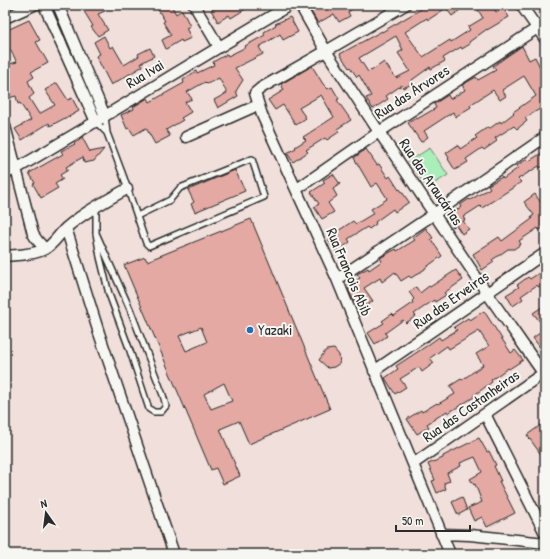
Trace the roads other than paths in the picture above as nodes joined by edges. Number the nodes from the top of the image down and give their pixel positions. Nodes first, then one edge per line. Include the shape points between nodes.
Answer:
1 (34, 5) edge
2 (44, 5) edge
3 (58, 5) edge
4 (194, 5) edge
5 (290, 5) edge
6 (300, 5) edge
7 (405, 5) edge
8 (521, 5) edge
9 (5, 18) edge
10 (541, 25) edge
11 (545, 39) edge
12 (219, 47) junction
13 (326, 52) junction
14 (258, 104) junction
15 (105, 116) junction
16 (96, 122) junction
17 (5, 126) edge
18 (379, 132) junction
19 (107, 133) junction
20 (186, 137) dead end
21 (545, 137) edge
22 (16, 169) junction
23 (5, 173) edge
24 (127, 189) junction
25 (296, 189) junction
26 (96, 207) junction
27 (434, 214) junction
28 (137, 216) junction
29 (66, 228) junction
30 (96, 233) junction
31 (46, 249) junction
32 (545, 253) edge
33 (5, 256) edge
34 (337, 279) junction
35 (487, 293) junction
36 (374, 371) junction
37 (544, 373) edge
38 (485, 414) junction
39 (414, 464) junction
40 (545, 533) edge
41 (441, 534) junction
42 (545, 543) edge
43 (174, 554) edge
44 (450, 554) edge

1 - 9 street
2 - 16 street
3 - 15 street
4 - 12 street
5 - 12 street, Rua Ivai
6 - 13 street, Rua das Araucárias
7 - 13 street
8 - 10 street
10 - 11 street
10 - 18 street, Rua das Árvores
12 - 15 street, Rua Ivai
13 - 14 street, Rua Francois Abib via 261,88 255,93
13 - 18 street, Rua das Araucárias
14 - 20 street
14 - 25 street, Rua Francois Abib
15 - 16 street, Rua Ivai
15 - 19 lane
16 - 19 lane
16 - 22 street, Rua Ivai
17 - 22 street
18 - 25 street, Rua das Árvores
18 - 27 street, Rua das Araucárias
19 - 24 lane
21 - 27 street
22 - 23 street, Rua Ivai
22 - 31 street via 33,234
24 - 26 street
24 - 28 lane
25 - 34 street, Rua Francois Abib
26 - 29 street
26 - 30 lane
27 - 34 street
27 - 35 street, Rua das Araucárias
28 - 28 lane via 170,200 180,188 252,159 264,197 149,246
29 - 31 street
29 - 43 street
30 - 30 lane via 130,309 163,395 166,406 161,412 149,409 109,294
31 - 33 street
32 - 35 street, Rua das Erveiras
34 - 36 street, Rua Francois Abib
35 - 36 street, Rua das Erveiras
35 - 37 street, Rua das Araucárias
36 - 39 street, Rua Francois Abib
37 - 38 street, Rua das Castanheiras
38 - 39 street, Rua das Castanheiras
38 - 40 street
39 - 41 street, Rua Francois Abib
41 - 42 street
41 - 44 street, Rua Francois Abib

